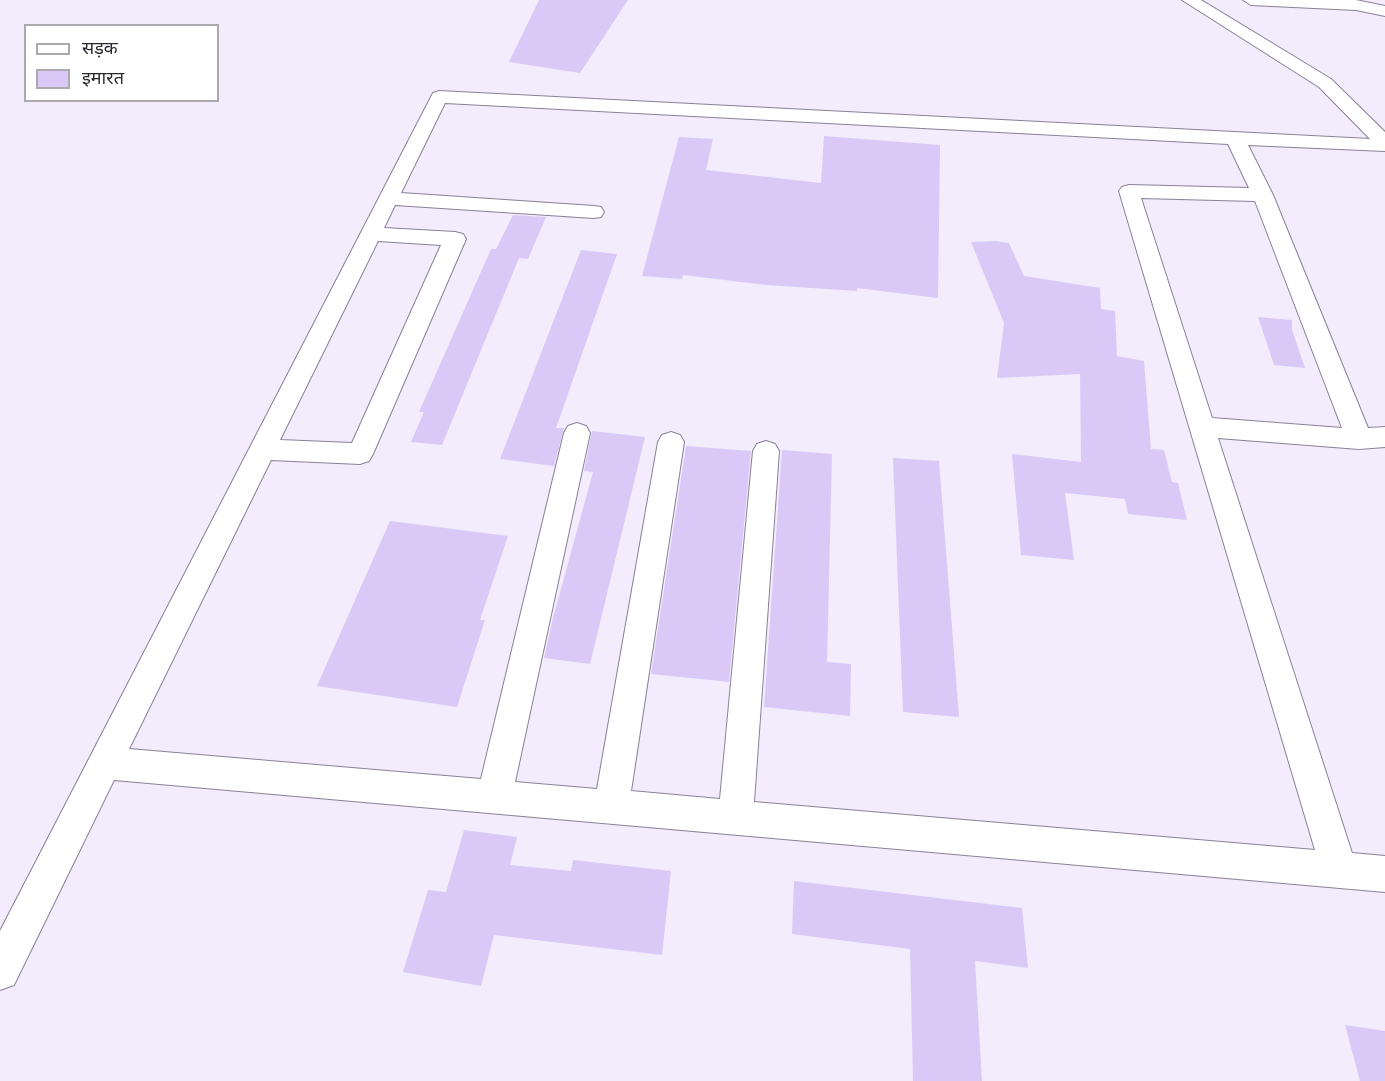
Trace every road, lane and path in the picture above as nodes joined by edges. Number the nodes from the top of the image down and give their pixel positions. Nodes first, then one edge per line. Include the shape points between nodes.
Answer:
1 (1190, 0) edge
2 (1251, 0) edge
3 (1354, 3) edge
4 (1385, 11) edge
5 (1235, 139) junction
6 (1385, 144) edge
7 (1263, 195) junction
8 (388, 198) junction
9 (594, 212) dead end
10 (370, 234) junction
11 (1202, 427) junction
12 (577, 433) dead end
13 (1385, 437) edge
14 (1359, 439) junction
15 (671, 442) dead end
16 (262, 449) junction
17 (766, 451) dead end
18 (105, 763) junction
19 (494, 797) junction
20 (611, 807) junction
21 (736, 818) junction
22 (1339, 870) junction
23 (1385, 874) edge
24 (0, 971) edge

1 - 6 street via 1324,83
2 - 3 street
3 - 4 street
5 - 6 street
5 - 7 street
5 - 8 street via 439,97
7 - 11 street via 1129,191
7 - 14 street
8 - 9 street
8 - 10 street
10 - 16 street
10 - 16 street via 455,239 360,454
11 - 14 street
11 - 22 street
12 - 19 street
13 - 14 street
15 - 20 street
16 - 18 street
17 - 21 street
18 - 19 street
18 - 24 street
19 - 20 street
20 - 21 street
21 - 22 street
22 - 23 street

